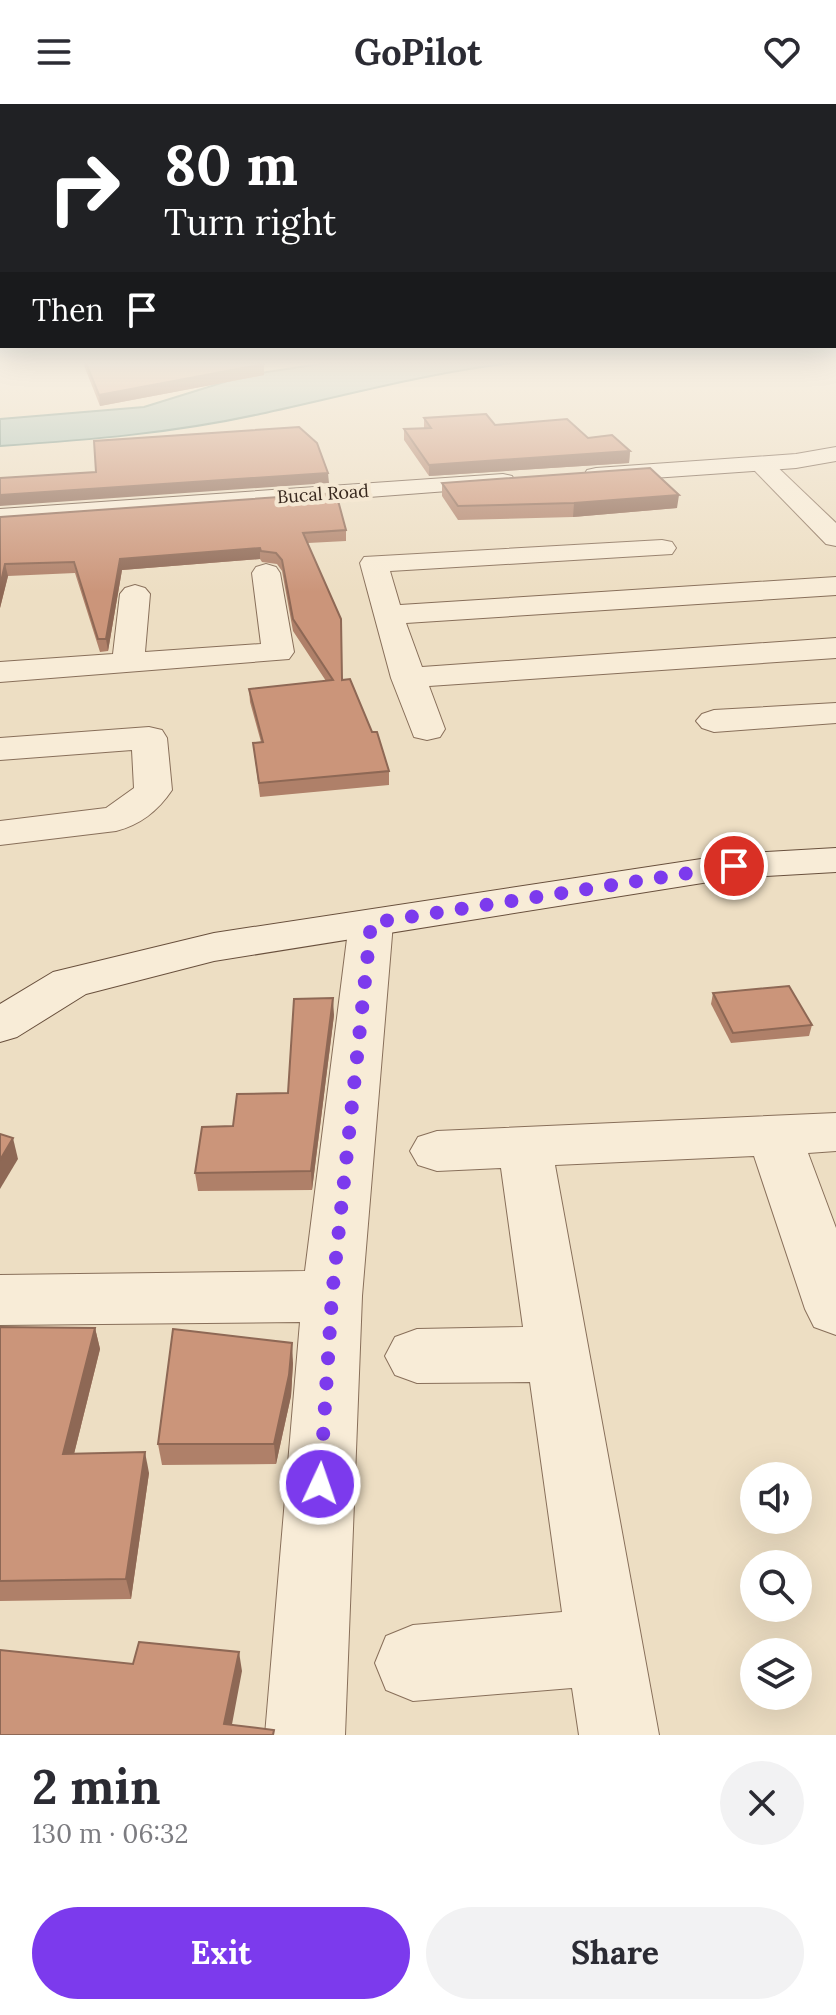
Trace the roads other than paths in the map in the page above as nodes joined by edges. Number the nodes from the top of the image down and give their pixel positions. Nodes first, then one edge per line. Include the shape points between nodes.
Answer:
1 (836, 454) edge
2 (796, 461) junction
3 (761, 464) junction
4 (571, 477) edge
5 (816, 479) dead end
6 (523, 480) edge
7 (0, 517) edge
8 (831, 528) edge
9 (266, 573) edge
10 (836, 586) edge
11 (135, 594) dead end
12 (699, 595) junction
13 (388, 615) junction
14 (836, 648) edge
15 (790, 651) junction
16 (128, 663) junction
17 (0, 672) edge
18 (408, 678) junction
19 (836, 705) edge
20 (836, 713) edge
21 (714, 721) dead end
22 (427, 729) dead end
23 (0, 749) edge
24 (0, 833) edge
25 (836, 860) edge
26 (371, 923) junction
27 (0, 1026) edge
28 (836, 1132) edge
29 (774, 1135) junction
30 (525, 1148) junction
31 (437, 1151) dead end
32 (332, 1296) junction
33 (0, 1300) edge
34 (836, 1309) edge
35 (558, 1354) junction
36 (417, 1356) dead end
37 (605, 1647) junction
38 (413, 1663) dead end
39 (305, 1735) edge
40 (619, 1735) edge

1 - 2 street
2 - 3 street
2 - 5 street
3 - 4 street
3 - 8 street
6 - 7 street, Bucal Road
9 - 16 street via 278,652
10 - 12 street
11 - 16 street
12 - 13 street
12 - 13 street via 655,539 374,563
13 - 18 street
14 - 15 street
15 - 18 street
15 - 19 street
16 - 17 street
18 - 22 street
20 - 21 street
23 - 24 street via 149,738 153,790 116,819
25 - 26 street via 734,866
26 - 27 street via 214,947 70,983
26 - 32 street
28 - 29 street
29 - 30 street
29 - 34 street
30 - 31 street
30 - 35 street
32 - 33 street
32 - 39 street
35 - 36 street
35 - 37 street
37 - 38 street
37 - 40 street

